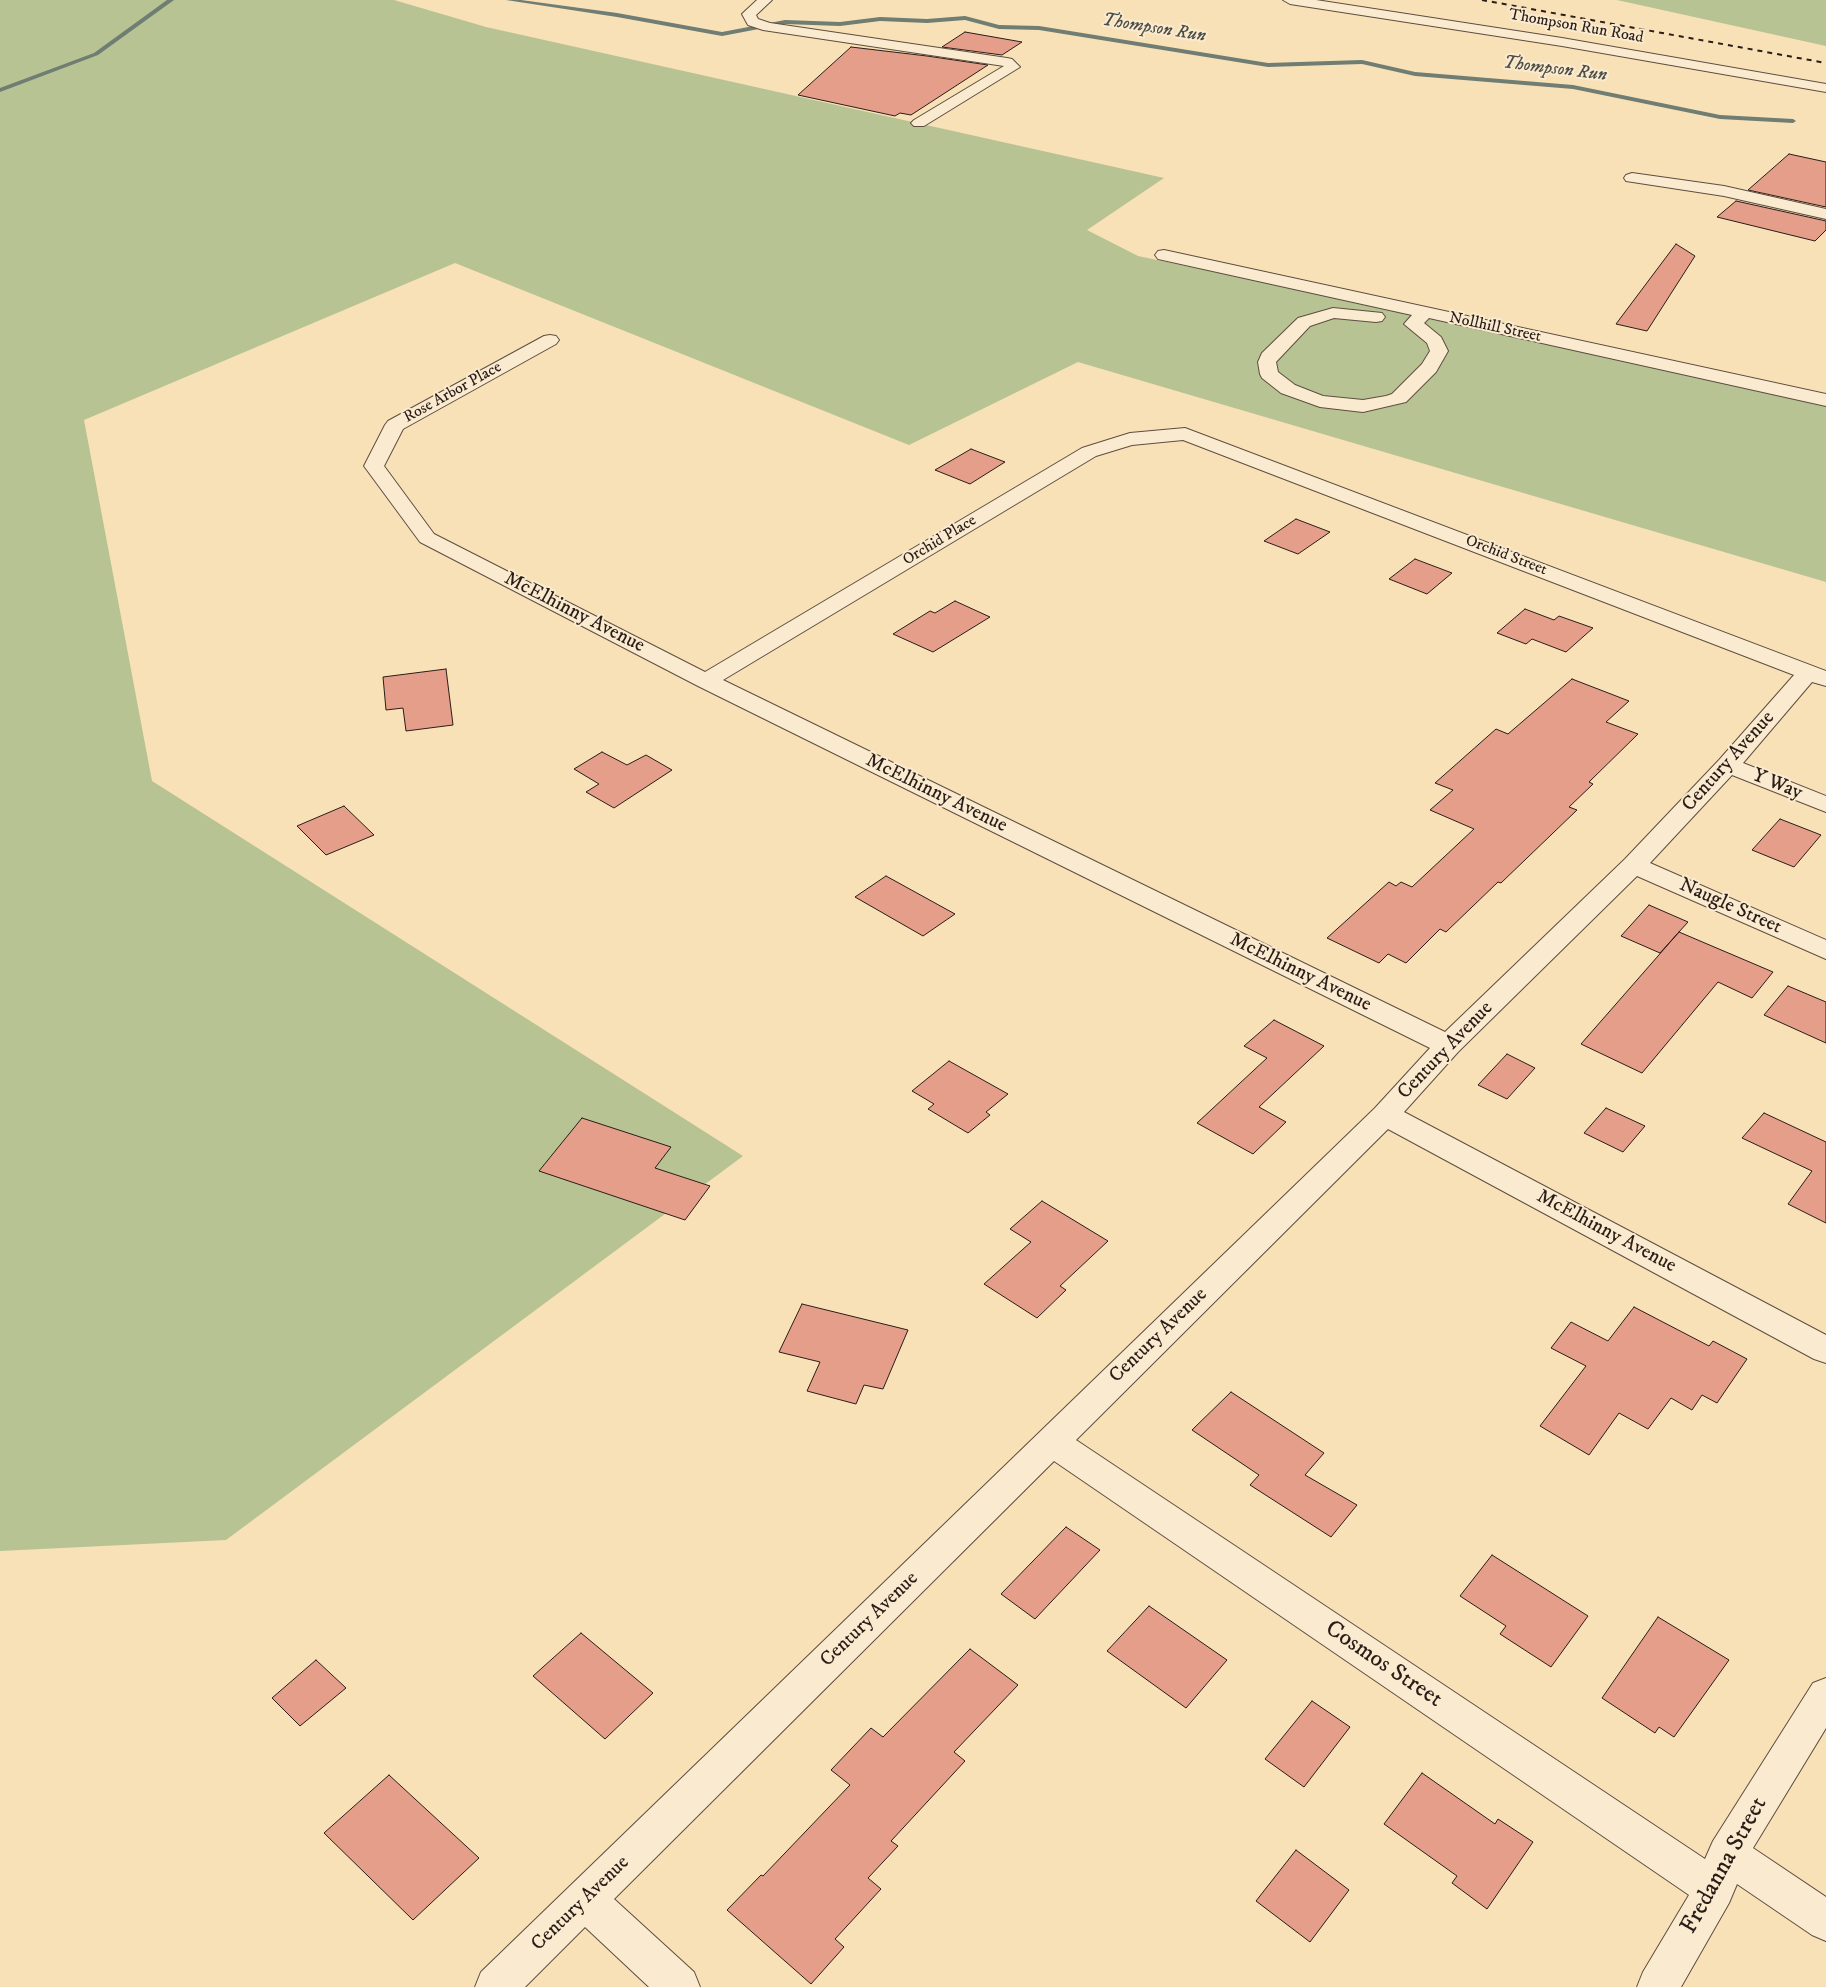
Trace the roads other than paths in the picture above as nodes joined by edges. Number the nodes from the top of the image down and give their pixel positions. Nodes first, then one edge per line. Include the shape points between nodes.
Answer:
1 (765, 0) edge
2 (1290, 0) edge
3 (1826, 88) edge
4 (918, 123) dead end
5 (1632, 178) dead end
6 (1826, 214) edge
7 (1164, 254) dead end
8 (1419, 318) junction
9 (550, 340) dead end
10 (1826, 400) edge
11 (1185, 434) joint
12 (427, 538) joint
13 (1817, 676) edge
14 (706, 681) junction
15 (1728, 765) junction
16 (1826, 805) edge
17 (1634, 865) junction
18 (1826, 950) edge
19 (1448, 1045) junction
20 (1385, 1114) junction
21 (1826, 1350) edge
22 (1052, 1442) junction
23 (1826, 1695) edge
24 (1721, 1871) junction
25 (585, 1900) junction
26 (1826, 1921) edge
27 (496, 1987) edge
28 (679, 1987) edge
29 (1658, 1987) edge

1 - 4 street via 749,14 753,22 768,27 1007,62 1013,67
2 - 3 street, Thompson Run Road via 1562,42
5 - 6 street via 1724,191
7 - 8 street, Nollhill Street
8 - 8 street via 1423,329 1436,341 1439,351 1429,368 1399,398 1363,406 1320,401 1288,389 1269,374 1267,362 1273,351 1312,318 1333,313
8 - 10 street, Nollhill Street
9 - 12 street, Rose Arbor Place via 395,425 374,466
11 - 13 street, Orchid Street
11 - 14 street, Orchid Place via 1130,439 1089,452
12 - 14 street, McElhinny Avenue
13 - 15 street, Century Avenue
14 - 19 street, McElhinny Avenue
15 - 16 street, Y Way
15 - 17 street, Century Avenue
17 - 18 street, Naugle Street
17 - 19 street, Century Avenue
19 - 20 street, Century Avenue
20 - 21 street, McElhinny Avenue
20 - 22 street, Century Avenue
22 - 24 street, Cosmos Street
22 - 25 street, Century Avenue
23 - 24 street, Fredanna Street
24 - 26 street, Cosmos Street
24 - 29 street, Fredanna Street
25 - 27 street, Century Avenue
25 - 28 street

